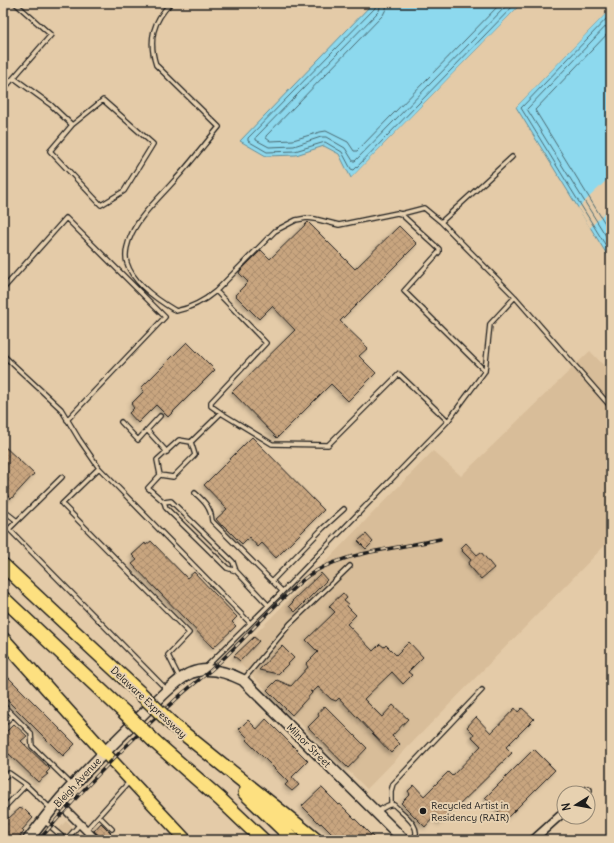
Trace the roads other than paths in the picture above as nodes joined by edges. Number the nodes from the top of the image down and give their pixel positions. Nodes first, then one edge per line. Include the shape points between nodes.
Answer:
1 (14, 3) edge
2 (171, 3) edge
3 (14, 78) junction
4 (3, 90) edge
5 (72, 126) junction
6 (512, 157) dead end
7 (401, 214) junction
8 (441, 222) junction
9 (3, 288) edge
10 (216, 291) junction
11 (515, 297) junction
12 (3, 355) edge
13 (485, 371) junction
14 (611, 407) edge
15 (221, 413) junction
16 (160, 416) dead end
17 (67, 420) junction
18 (448, 421) junction
19 (121, 422) dead end
20 (147, 430) junction
21 (192, 442) junction
22 (167, 452) junction
23 (99, 468) junction
24 (160, 475) junction
25 (62, 476) dead end
26 (195, 493) dead end
27 (164, 502) junction
28 (344, 509) dead end
29 (3, 510) edge
30 (18, 521) junction
31 (3, 565) edge
32 (350, 566) dead end
33 (236, 571) junction
34 (272, 581) junction
35 (282, 591) junction
36 (3, 598) edge
37 (268, 606) junction
38 (250, 623) junction
39 (3, 639) edge
40 (203, 670) junction
41 (181, 680) junction
42 (243, 680) junction
43 (168, 690) junction
44 (482, 690) dead end
45 (3, 705) edge
46 (13, 715) junction
47 (172, 724) junction
48 (3, 725) edge
49 (104, 753) junction
50 (3, 779) edge
51 (130, 780) junction
52 (26, 785) junction
53 (73, 786) junction
54 (391, 804) junction
55 (55, 806) junction
56 (3, 810) edge
57 (377, 812) junction
58 (99, 816) junction
59 (556, 819) edge
60 (44, 821) junction
61 (80, 824) junction
62 (112, 829) dead end
63 (86, 830) junction
64 (29, 840) edge
65 (66, 840) edge
66 (96, 840) edge
67 (186, 840) edge
68 (263, 840) edge
69 (294, 840) edge
70 (316, 840) edge
71 (404, 840) edge
72 (413, 840) edge
73 (533, 840) edge

1 - 3 lane via 50,35
2 - 10 lane via 161,13 152,38 156,65 219,127 145,214 132,233 126,251 126,262 130,271 147,291 176,311 205,300
3 - 4 lane
3 - 5 lane via 51,105
5 - 5 lane via 50,151 101,205 124,191 153,144 103,100
6 - 8 lane
7 - 8 lane via 424,208
7 - 10 lane via 339,225 307,218 296,220 274,231
7 - 13 lane via 439,249 431,262 404,291
8 - 11 lane
9 - 17 lane via 66,218 164,317
10 - 15 lane via 266,343 211,402 211,406
11 - 13 lane via 490,324
11 - 14 lane
12 - 17 lane via 61,409
13 - 18 lane
15 - 18 lane via 272,444 328,445 399,374
15 - 21 lane
16 - 20 lane
17 - 23 lane
18 - 35 lane
19 - 20 lane via 138,440
20 - 22 lane
21 - 22 lane via 179,440
21 - 24 lane via 195,455 173,477
22 - 24 lane via 157,460
23 - 38 lane
23 - 41 lane via 62,504 189,633 168,655
24 - 27 lane via 148,488
25 - 30 lane
26 - 34 lane via 206,503 212,521
27 - 33 lane via 166,508 227,568
27 - 33 lane via 172,501 233,562
28 - 34 lane
29 - 30 lane
30 - 43 lane via 9,529
31 - 47 highway, Delaware Expressway, bridge
32 - 42 lane via 290,624
33 - 37 lane
34 - 35 lane
35 - 37 lane
36 - 68 highway, bridge
37 - 38 lane
38 - 40 lane
39 - 49 highway
40 - 41 main road via 189,674
40 - 42 main road, Milnor Street via 225,672
41 - 43 main road
42 - 57 main road, Milnor Street
43 - 49 main road, Bleigh Avenue
44 - 54 lane via 393,784
45 - 46 lane
46 - 48 lane
46 - 53 lane via 31,733 32,746
47 - 69 highway, Delaware Expressway
47 - 70 highway
49 - 51 main road
49 - 53 main road, Bleigh Avenue
50 - 52 lane via 10,773
51 - 58 lane
51 - 67 main road
52 - 55 lane
52 - 56 lane
53 - 55 main road, Bleigh Avenue
54 - 57 lane
54 - 72 lane via 417,830
55 - 60 main road, Bleigh Avenue
55 - 61 street
57 - 71 main road, Milnor Street
58 - 62 lane
58 - 63 lane
59 - 73 street
60 - 64 main road, Bleigh Avenue
60 - 65 lane
61 - 63 street
61 - 65 lane
63 - 66 street

